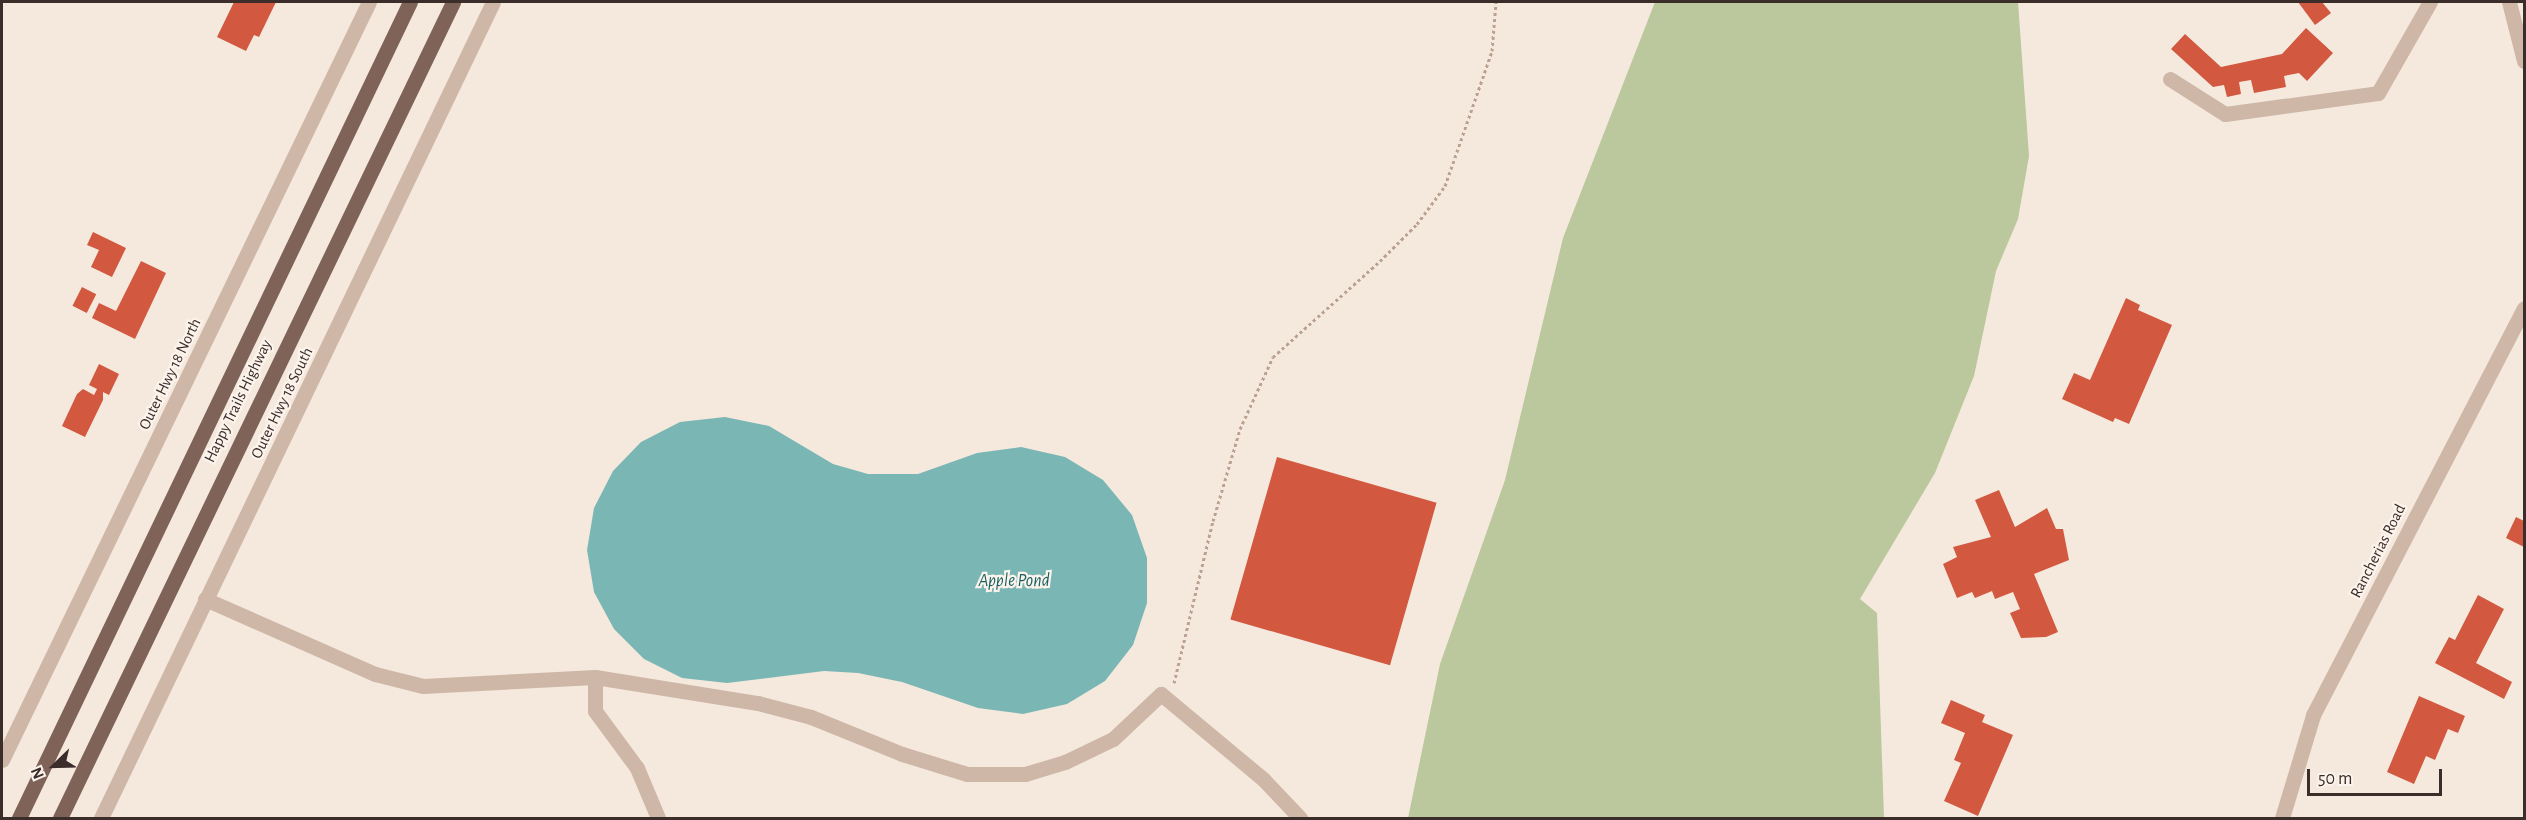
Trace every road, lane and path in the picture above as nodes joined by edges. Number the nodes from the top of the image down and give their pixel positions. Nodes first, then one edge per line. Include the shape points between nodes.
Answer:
1 (369, 2) edge
2 (410, 2) edge
3 (453, 2) edge
4 (494, 2) edge
5 (1496, 2) edge
6 (2430, 2) edge
7 (2509, 2) edge
8 (2524, 61) edge
9 (2170, 79) dead end
10 (2524, 308) edge
11 (205, 599) junction
12 (596, 677) junction
13 (1161, 694) junction
14 (2, 760) edge
15 (19, 819) edge
16 (60, 819) edge
17 (101, 819) edge
18 (658, 819) edge
19 (1300, 819) edge
20 (2282, 819) edge

1 - 14 street, Outer Hwy 18 North
2 - 15 main road, Happy Trails Highway
3 - 16 main road, Happy Trails Highway
4 - 11 street, Outer Hwy 18 South
5 - 13 path via 1492,51 1445,186 1417,224 1380,261 1343,290 1273,357 1240,429 1213,521 1177,680
6 - 9 street via 2378,93 2225,114
7 - 8 street
10 - 20 street, Rancherias Road via 2313,715
11 - 12 street via 375,674 423,686
11 - 17 street, Outer Hwy 18 South
12 - 13 street via 790,711 967,774 1025,774 1065,762 1113,739
12 - 18 street via 595,711 637,768
13 - 19 street via 1270,786

